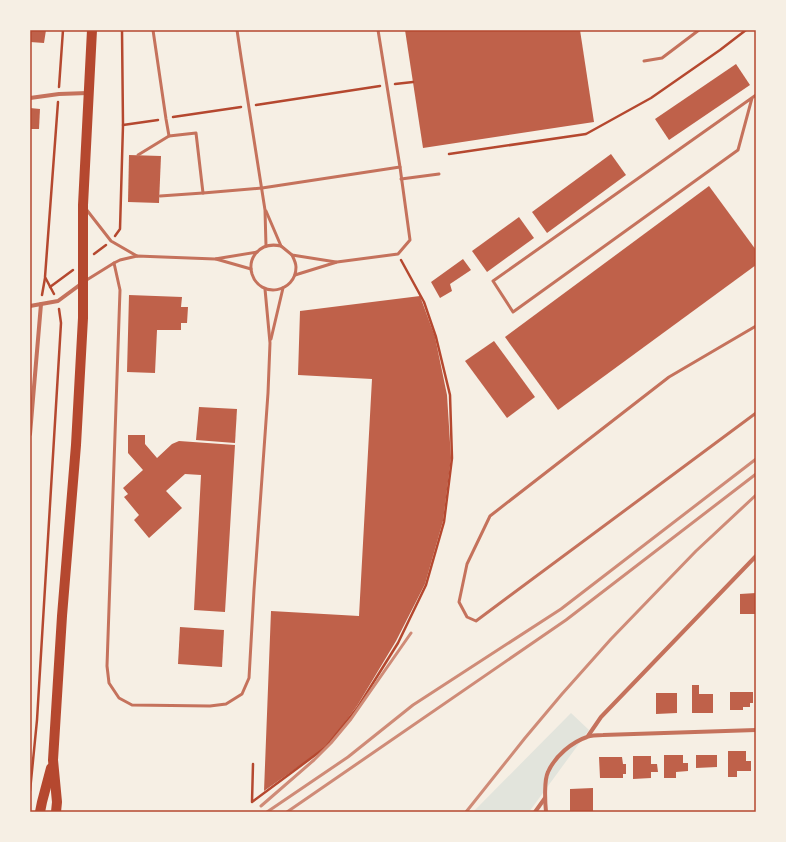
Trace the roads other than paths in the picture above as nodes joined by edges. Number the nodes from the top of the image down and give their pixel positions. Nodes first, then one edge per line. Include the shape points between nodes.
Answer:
1 (92, 30) edge
2 (153, 30) edge
3 (237, 30) edge
4 (378, 30) edge
5 (699, 30) edge
6 (644, 61) dead end
7 (89, 93) junction
8 (756, 95) edge
9 (30, 98) edge
10 (752, 98) junction
11 (169, 136) junction
12 (138, 156) dead end
13 (400, 167) junction
14 (439, 174) dead end
15 (401, 179) junction
16 (262, 188) junction
17 (203, 194) junction
18 (160, 196) dead end
19 (83, 205) junction
20 (265, 210) junction
21 (266, 246) junction
22 (281, 246) junction
23 (257, 252) junction
24 (292, 255) junction
25 (137, 256) junction
26 (215, 259) junction
27 (337, 262) junction
28 (114, 263) junction
29 (251, 269) junction
30 (295, 275) junction
31 (83, 282) junction
32 (283, 288) junction
33 (265, 289) junction
34 (41, 304) junction
35 (30, 306) edge
36 (756, 326) edge
37 (270, 343) junction
38 (756, 413) edge
39 (30, 434) edge
40 (756, 556) edge
41 (756, 730) edge
42 (588, 736) junction
43 (53, 760) junction
44 (545, 798) junction
45 (40, 812) edge
46 (56, 812) edge
47 (535, 812) edge
48 (546, 812) edge

1 - 7 main road
2 - 11 lane
3 - 16 lane
4 - 13 lane
5 - 6 lane via 662,58
7 - 9 street
7 - 19 main road
8 - 10 lane
10 - 10 lane via 493,281 513,312 738,150
11 - 12 lane
11 - 17 lane via 196,133
13 - 15 lane
13 - 16 lane
14 - 15 lane
15 - 27 lane via 410,240 398,254
16 - 17 lane
16 - 20 lane
17 - 18 lane
19 - 25 lane via 111,241
19 - 31 main road
20 - 21 lane
20 - 22 lane
21 - 22 lane
21 - 23 lane
22 - 24 lane
23 - 26 lane
23 - 29 lane
24 - 27 lane
24 - 30 lane via 296,265
25 - 26 lane
25 - 28 lane
26 - 29 lane
27 - 30 lane
28 - 31 lane
28 - 37 lane via 120,290 107,666 110,683 119,698 132,705 226,704 242,694 249,678
29 - 33 lane via 254,279
30 - 32 lane
31 - 34 street via 58,301
31 - 43 main road via 77,437
32 - 33 lane
32 - 37 lane
33 - 37 lane
34 - 35 street
34 - 39 street
36 - 38 lane via 669,377 490,516 466,564 459,602 467,617 476,621
40 - 42 street via 601,717
41 - 42 street
42 - 44 street via 557,758 547,773
43 - 45 main road
43 - 46 main road
44 - 47 street
44 - 48 street

